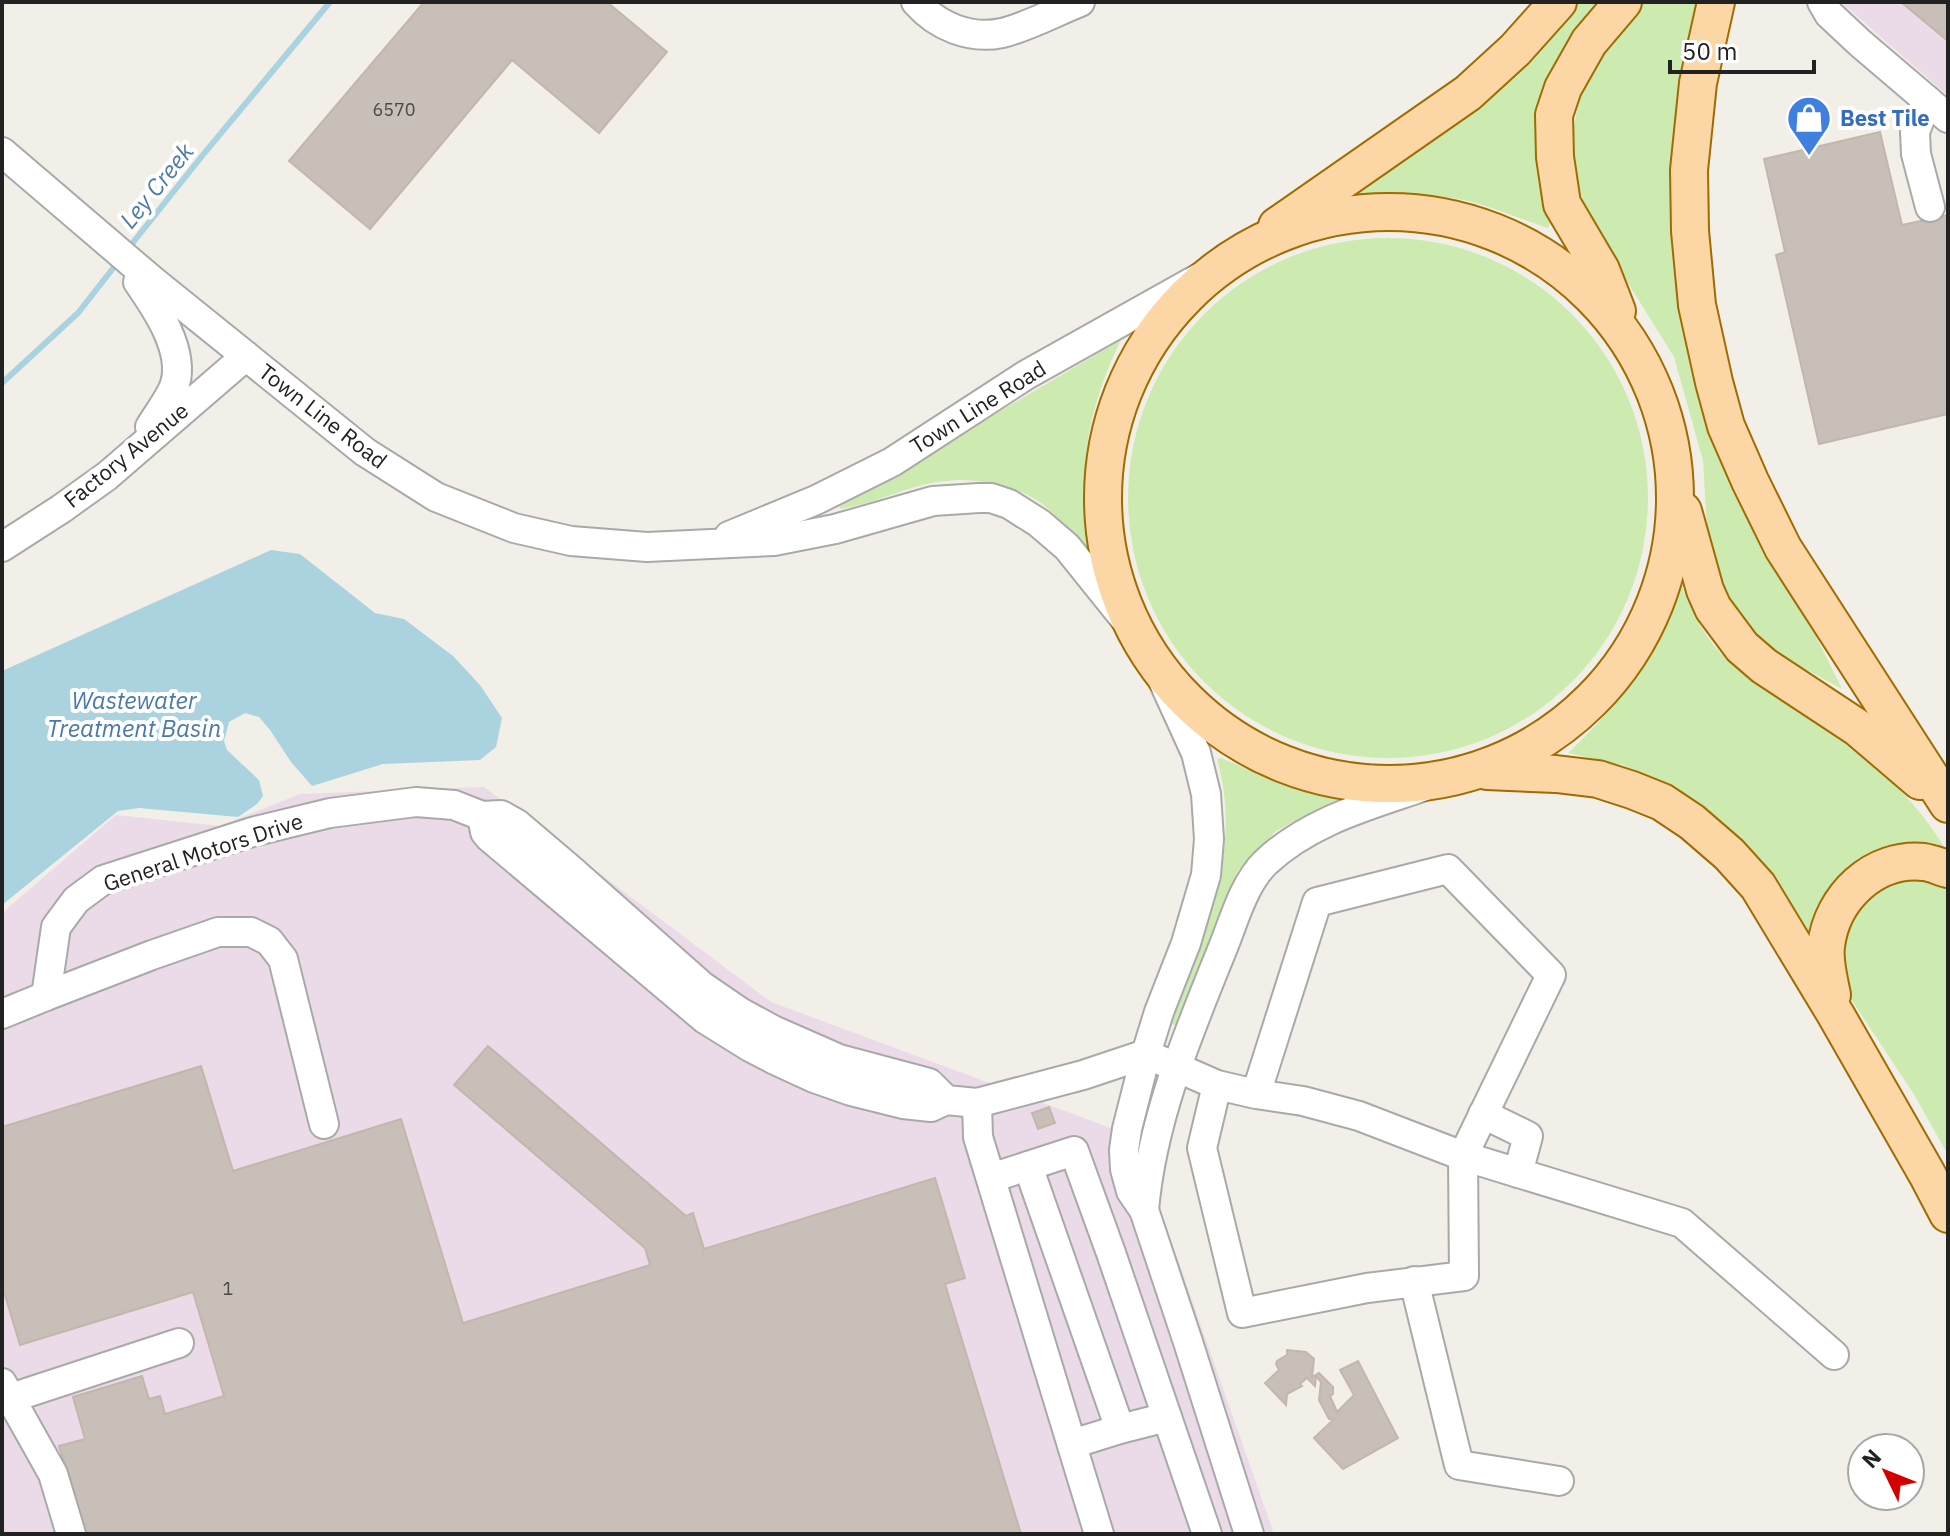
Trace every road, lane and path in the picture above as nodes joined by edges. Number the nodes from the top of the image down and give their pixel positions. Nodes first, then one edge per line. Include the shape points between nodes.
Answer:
1 (916, 2) edge
2 (1080, 2) edge
3 (1558, 2) edge
4 (1623, 2) edge
5 (1716, 2) edge
6 (1822, 2) edge
7 (1937, 109) edge
8 (2, 152) edge
9 (1930, 207) dead end
10 (1256, 241) junction
11 (1201, 277) junction
12 (150, 288) junction
13 (1628, 338) junction
14 (246, 356) junction
15 (139, 446) junction
16 (1677, 489) junction
17 (705, 545) junction
18 (2, 547) edge
19 (1124, 618) junction
20 (1159, 672) junction
21 (1487, 771) junction
22 (1428, 785) junction
23 (1948, 805) edge
24 (1948, 869) edge
25 (46, 996) junction
26 (2, 1014) edge
27 (1836, 1015) junction
28 (1146, 1054) junction
29 (1178, 1067) junction
30 (1217, 1085) junction
31 (1256, 1094) junction
32 (977, 1103) junction
33 (1483, 1114) junction
34 (324, 1124) dead end
35 (1463, 1156) junction
36 (1028, 1166) junction
37 (1518, 1173) junction
38 (991, 1178) junction
39 (1938, 1186) edge
40 (1144, 1210) junction
41 (1948, 1214) edge
42 (1414, 1281) junction
43 (179, 1343) dead end
44 (1834, 1355) dead end
45 (6, 1390) edge
46 (1167, 1417) junction
47 (1120, 1429) junction
48 (1072, 1444) junction
49 (1559, 1481) dead end
50 (71, 1534) edge
51 (1099, 1534) edge
52 (1207, 1534) edge
53 (1249, 1534) edge

1 - 2 street via 954,30 987,35
3 - 10 main road via 1468,93
4 - 13 main road via 1589,42 1554,115 1562,204 1601,270
5 - 23 main road via 1698,83 1689,170 1690,231 1697,305 1726,426 1783,548
6 - 7 street via 1839,24
7 - 9 street via 1915,132
8 - 12 street via 112,245
10 - 11 main road
10 - 13 main road via 1383,213 1440,217 1529,248 1587,290
11 - 17 street, Town Line Road via 1026,375 892,462
11 - 19 main road via 1156,333 1115,412 1102,497 1105,540
12 - 14 street, Town Line Road
12 - 15 street via 177,360 175,384
13 - 16 main road via 1663,408
14 - 15 street, Factory Avenue
14 - 17 street, Town Line Road via 365,452 436,497 514,528 571,541
15 - 18 street, Factory Avenue via 107,476
16 - 21 main road via 1671,555 1661,592 1617,673 1594,699 1541,741
16 - 23 main road via 1705,590 1742,647 1858,728
17 - 19 street, Town Line Road via 774,541 933,501 991,498 1039,523 1067,547
19 - 20 main road
20 - 22 main road via 1205,718 1271,757 1320,776
20 - 28 street via 1196,753 1209,839 1194,916
21 - 22 main road
21 - 27 main road via 1598,779 1662,802 1692,822 1758,886
22 - 29 street via 1328,820 1264,864 1247,887
24 - 27 main road via 1924,862 1892,864 1854,887 1832,917 1826,947
25 - 26 street
25 - 32 street, General Motors Drive via 56,927 76,900 103,880 330,813 416,802 454,805 517,824 702,986 740,1012 839,1059 929,1083 946,1100
25 - 34 street via 218,932 251,932 269,941 283,959
27 - 39 main road
28 - 29 street
28 - 32 street, General Motors Drive
28 - 40 street via 1124,1150 1131,1191
29 - 30 street
29 - 40 street via 1157,1133
30 - 31 street
30 - 42 street via 1202,1148 1242,1313
31 - 33 street via 1317,902 1448,869 1551,975
31 - 35 street via 1359,1116
32 - 38 street via 978,1137
33 - 35 street
33 - 37 street via 1528,1136
35 - 37 street
35 - 42 street via 1464,1276
36 - 38 street
36 - 46 street via 1074,1151
36 - 47 street
37 - 44 street via 1682,1223
38 - 48 street
39 - 41 main road
40 - 53 street
42 - 49 street via 1459,1465
43 - 45 street
45 - 50 street via 53,1474
46 - 47 street
46 - 52 street
47 - 48 street
48 - 51 street

